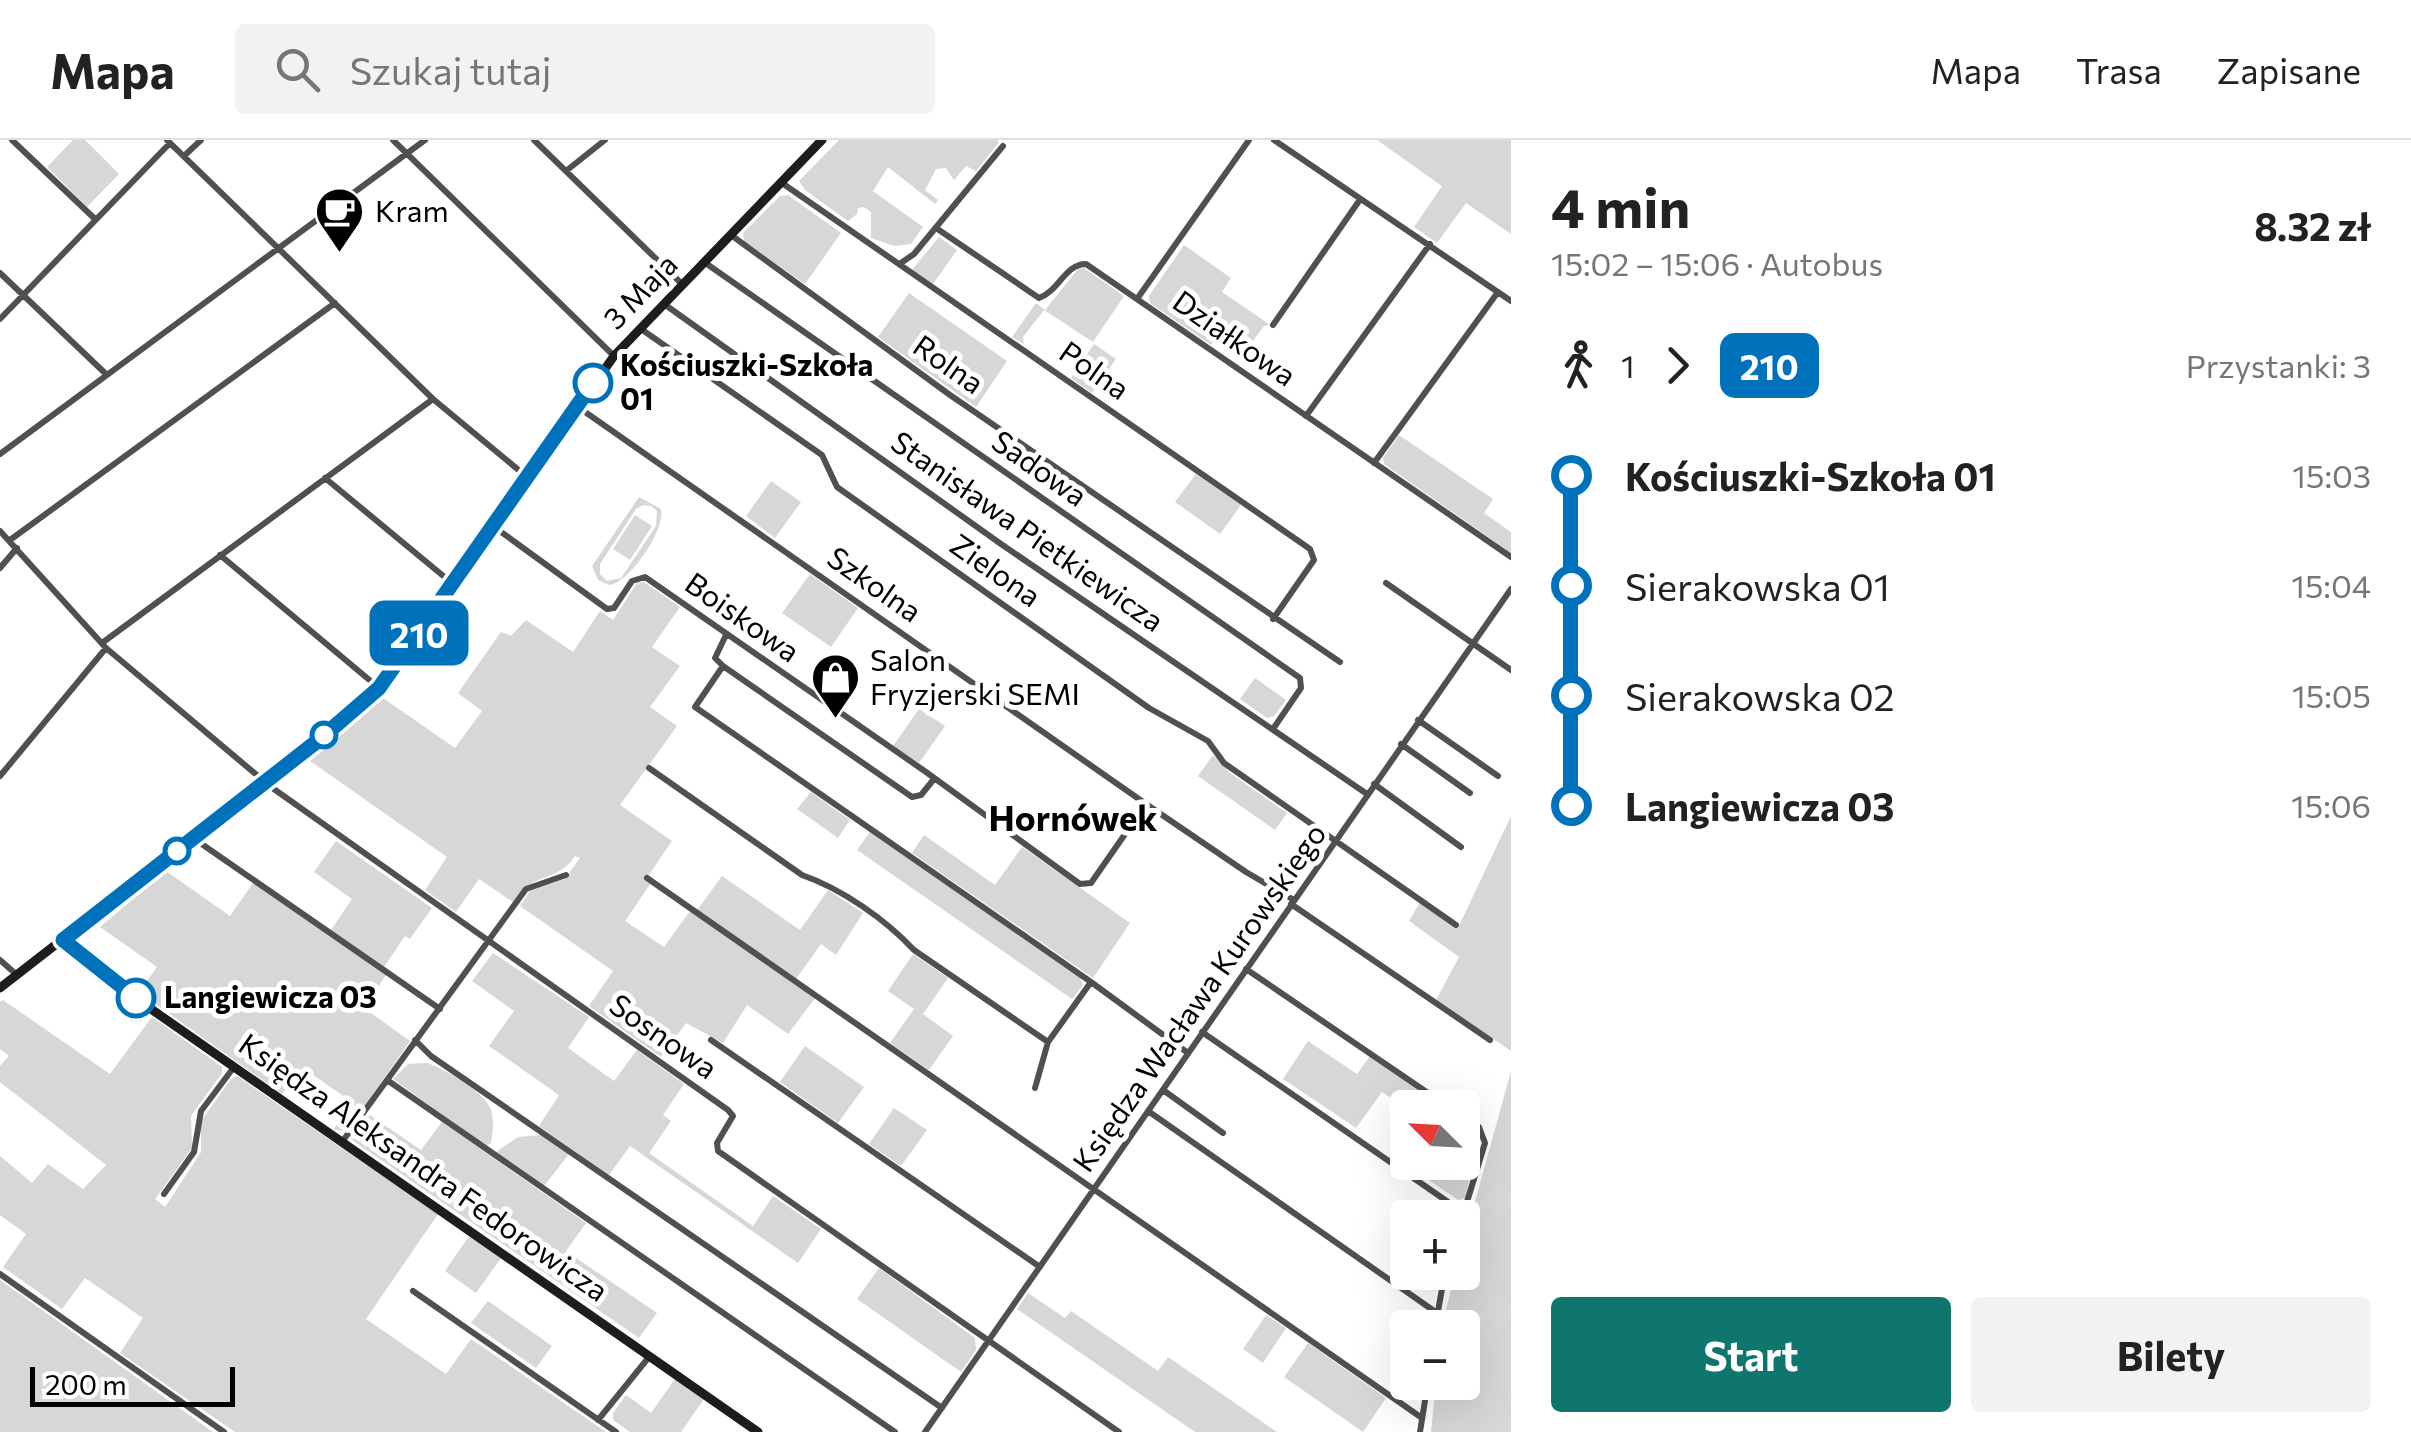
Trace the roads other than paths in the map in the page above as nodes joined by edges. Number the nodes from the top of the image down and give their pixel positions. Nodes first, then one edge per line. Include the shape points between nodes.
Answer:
1 (12, 140) edge
2 (201, 140) edge
3 (393, 140) edge
4 (425, 140) edge
5 (534, 140) edge
6 (605, 140) edge
7 (822, 140) edge
8 (1249, 140) edge
9 (1274, 140) edge
10 (168, 141) edge
11 (1003, 146) dead end
12 (407, 154) junction
13 (184, 156) junction
14 (566, 171) junction
15 (782, 183) junction
16 (1360, 201) junction
17 (94, 220) junction
18 (936, 228) junction
19 (731, 235) junction
20 (1430, 244) junction
21 (280, 250) junction
22 (704, 262) junction
23 (901, 263) junction
24 (0, 273) edge
25 (683, 284) junction
26 (1498, 292) junction
27 (23, 296) junction
28 (1138, 299) junction
29 (1511, 301) edge
30 (335, 303) junction
31 (664, 304) junction
32 (0, 319) edge
33 (1273, 325) dead end
34 (640, 328) junction
35 (614, 356) junction
36 (107, 376) junction
37 (433, 399) junction
38 (577, 406) junction
39 (1306, 416) junction
40 (0, 454) edge
41 (1374, 462) junction
42 (527, 477) junction
43 (325, 478) junction
44 (493, 526) junction
45 (0, 531) edge
46 (10, 540) junction
47 (17, 548) junction
48 (220, 554) junction
49 (1511, 557) edge
50 (0, 568) edge
51 (453, 584) junction
52 (1386, 584) dead end
53 (1511, 589) edge
54 (1273, 619) junction
55 (726, 635) junction
56 (1473, 644) junction
57 (104, 645) junction
58 (1340, 662) dead end
59 (723, 666) junction
60 (1511, 670) edge
61 (379, 688) junction
62 (1418, 720) junction
63 (1273, 728) junction
64 (1402, 744) junction
65 (650, 768) dead end
66 (0, 776) edge
67 (1498, 776) dead end
68 (934, 778) junction
69 (264, 782) junction
70 (1374, 784) junction
71 (1470, 793) dead end
72 (1367, 794) junction
73 (1146, 804) junction
74 (193, 838) junction
75 (1335, 841) junction
76 (1461, 846) dead end
77 (566, 875) dead end
78 (647, 878) dead end
79 (1293, 902) junction
80 (1456, 924) dead end
81 (63, 940) junction
82 (488, 940) junction
83 (0, 960) edge
84 (1246, 969) junction
85 (17, 974) junction
86 (1091, 982) junction
87 (0, 988) edge
88 (440, 1008) junction
89 (1202, 1032) junction
90 (415, 1040) junction
91 (712, 1040) dead end
92 (1490, 1040) dead end
93 (1048, 1042) junction
94 (1188, 1053) junction
95 (234, 1067) junction
96 (387, 1080) junction
97 (1035, 1088) dead end
98 (1163, 1090) junction
99 (1424, 1090) edge
100 (1148, 1112) junction
101 (1480, 1129) edge
102 (1223, 1132) dead end
103 (341, 1143) junction
104 (1480, 1163) edge
105 (1095, 1189) junction
106 (164, 1194) dead end
107 (1440, 1200) edge
108 (1040, 1268) junction
109 (0, 1274) edge
110 (413, 1291) dead end
111 (1434, 1310) edge
112 (988, 1341) junction
113 (649, 1356) junction
114 (1425, 1400) edge
115 (942, 1408) junction
116 (1422, 1418) junction
117 (598, 1420) junction
118 (224, 1432) edge
119 (616, 1432) edge
120 (758, 1432) edge
121 (895, 1432) edge
122 (925, 1432) edge
123 (1119, 1432) edge
124 (1420, 1432) edge

1 - 17 street
2 - 13 street
3 - 12 street
4 - 12 street
5 - 14 street
6 - 14 street
7 - 15 street, 3 Maja
8 - 28 street
9 - 16 street
10 - 13 street
10 - 17 street
11 - 18 street
12 - 21 street
12 - 35 street
13 - 21 street
14 - 25 street
15 - 19 street, 3 Maja
15 - 23 street, Polna
16 - 20 street
16 - 33 street
17 - 27 street
18 - 23 street
18 - 28 street, Działkowa via 1033,297 1048,295 1082,262
19 - 22 street, 3 Maja
19 - 54 street, Rolna
20 - 26 street
20 - 39 street
21 - 30 street
21 - 36 street
22 - 25 street, 3 Maja
22 - 63 street, Sadowa via 1300,678 1301,688
23 - 54 street, Polna via 1310,549 1314,560
24 - 27 street
25 - 31 street, 3 Maja
26 - 29 street
26 - 41 street
27 - 32 street
27 - 36 street
28 - 39 street, Działkowa
30 - 37 street
30 - 46 street
31 - 34 street, 3 Maja
31 - 63 street, Stanisława Pietkiewicza
34 - 35 street, 3 Maja
34 - 75 street, Zielona via 822,455 837,487 1149,708 1208,742 1224,763
35 - 38 street, 3 Maja
36 - 40 street
37 - 42 street
37 - 43 street
38 - 42 street, 3 Maja
38 - 73 street, Szkolna
39 - 41 street, Działkowa
41 - 49 street, Działkowa
42 - 44 street, 3 Maja
43 - 48 street
43 - 51 street
44 - 51 street, 3 Maja
44 - 55 street, Boiskowa via 607,609 632,581 645,577
45 - 46 street, Sosnowa
46 - 47 street, Sosnowa
47 - 50 street
47 - 57 street, Sosnowa
48 - 57 street
48 - 61 street
51 - 61 street, 3 Maja
52 - 56 street
53 - 56 street, Księdza Wacława Kurowskiego
54 - 58 street, Rolna
55 - 59 street via 715,658
55 - 68 street, Boiskowa
56 - 60 street
56 - 62 street, Księdza Wacława Kurowskiego
57 - 66 street
57 - 69 street, Sosnowa
59 - 68 street via 912,797
59 - 86 street via 695,706
61 - 69 street, 3 Maja
62 - 64 street, Księdza Wacława Kurowskiego
62 - 67 street
63 - 72 street, Stanisława Pietkiewicza
64 - 70 street, Księdza Wacława Kurowskiego
64 - 71 street
65 - 93 street via 802,875 821,880 899,933
68 - 73 street, Boiskowa via 1087,885
69 - 74 street, 3 Maja
69 - 82 street, Sosnowa
70 - 72 street, Księdza Wacława Kurowskiego
70 - 76 street
72 - 75 street, Księdza Wacława Kurowskiego
73 - 79 street, Szkolna
74 - 81 street, 3 Maja
74 - 88 street
75 - 79 street, Księdza Wacława Kurowskiego
75 - 80 street, Zielona
77 - 82 street via 526,889
78 - 105 street
79 - 84 street, Księdza Wacława Kurowskiego
79 - 92 street, Szkolna
81 - 85 street, 3 Maja
81 - 95 street, Księdza Aleksandra Fedorowicza
82 - 88 street
82 - 112 street, Sosnowa via 728,1110 732,1122 718,1151
83 - 85 street
84 - 89 street, Księdza Wacława Kurowskiego
84 - 99 street
85 - 87 street, 3 Maja
86 - 93 street
86 - 94 street
88 - 90 street
89 - 94 street, Księdza Wacława Kurowskiego
89 - 107 street
90 - 96 street
90 - 115 street
91 - 108 street
93 - 97 street
94 - 98 street, Księdza Wacława Kurowskiego
95 - 103 street, Księdza Aleksandra Fedorowicza
95 - 106 street via 201,1111 194,1152
96 - 103 street
96 - 121 street
98 - 100 street, Księdza Wacława Kurowskiego
98 - 102 street
100 - 105 street, Księdza Wacława Kurowskiego
100 - 111 street
101 - 104 street
103 - 113 street, Księdza Aleksandra Fedorowicza
105 - 108 street, Księdza Wacława Kurowskiego
105 - 116 street
108 - 112 street, Księdza Wacława Kurowskiego
109 - 118 street
110 - 117 street
112 - 115 street, Księdza Wacława Kurowskiego
112 - 123 street
113 - 117 street
113 - 120 street, Księdza Aleksandra Fedorowicza
114 - 116 street
115 - 122 street, Księdza Wacława Kurowskiego
116 - 124 street
117 - 119 street

